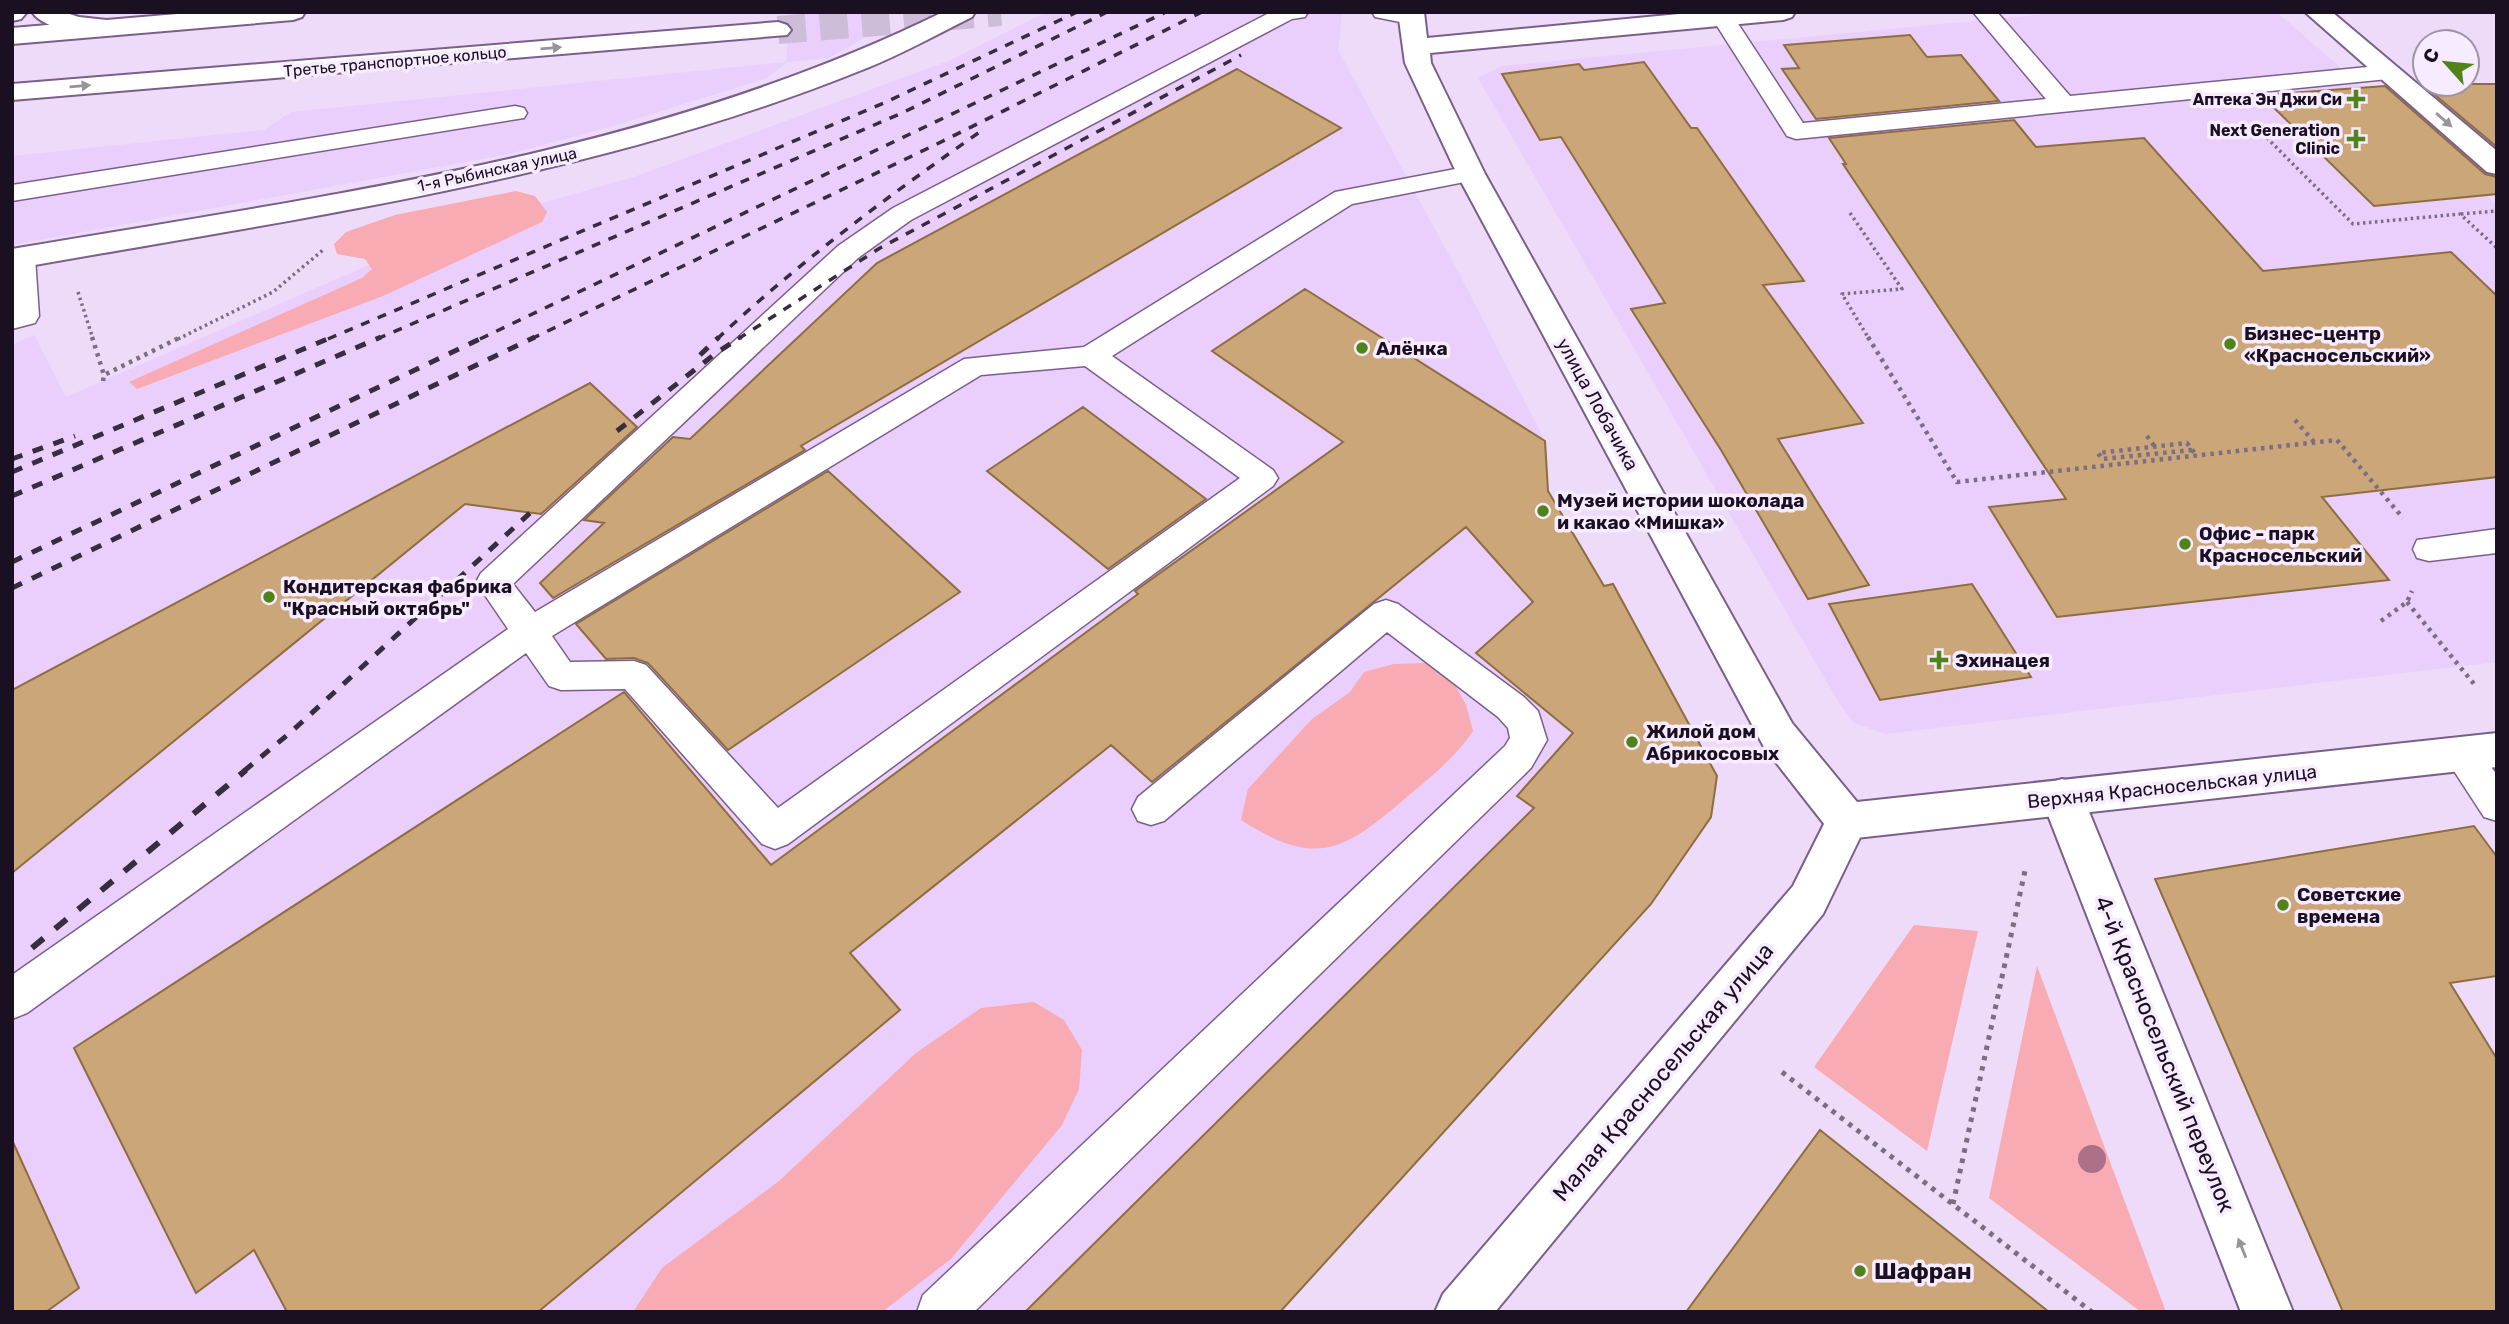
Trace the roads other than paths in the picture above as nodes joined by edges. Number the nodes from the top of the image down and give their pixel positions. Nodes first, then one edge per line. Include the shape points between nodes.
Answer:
1 (44, 12) edge
2 (293, 12) edge
3 (963, 12) edge
4 (1297, 12) edge
5 (1383, 12) edge
6 (1783, 12) edge
7 (1984, 12) edge
8 (2317, 12) edge
9 (1411, 14) edge
10 (1492, 16) dead end
11 (1723, 18) junction
12 (923, 22) edge
13 (116, 27) junction
14 (778, 30) tunnel mouth
15 (1572, 33) junction
16 (12, 36) edge
17 (1414, 47) junction
18 (2388, 72) junction
19 (12, 92) edge
20 (2064, 106) junction
21 (515, 113) dead end
22 (2497, 166) edge
23 (1471, 174) junction
24 (12, 193) edge
25 (17, 258) edge
26 (12, 320) edge
27 (1091, 356) junction
28 (2497, 541) edge
29 (2429, 549) road end
30 (530, 632) junction
31 (2479, 752) edge
32 (2062, 797) junction
33 (2497, 805) edge
34 (1151, 809) dead end
35 (1847, 821) junction
36 (12, 999) edge
37 (1468, 1308) edge
38 (940, 1312) edge
39 (2267, 1312) edge

1 - 13 street via 74,25
2 - 13 street
3 - 12 street, 1-я Рыбинская улица
4 - 30 lane via 1287,13 902,214 848,252 494,582
5 - 9 lane
6 - 11 street
7 - 20 lane
8 - 18 street
9 - 17 street, улица Лобачика
10 - 15 street
11 - 15 street
11 - 20 lane via 1796,131
12 - 25 street, 1-я Рыбинская улица via 838,70 573,153 491,173
13 - 16 street
19 -> 14 street, Третье транспортное кольцо
15 - 17 street
17 - 23 street, улица Лобачика
18 - 20 lane
18 -> 22 street
21 - 24 lane
23 - 27 lane via 1344,198
23 - 35 street, улица Лобачика via 1778,735
25 - 26 lane via 25,316
27 - 30 lane via 974,366
27 - 30 lane via 1262,478 775,832 634,675 561,676
28 - 29 lane
30 - 36 lane
31 - 32 street, Верхняя Красносельская улица
31 - 33 lane
32 - 35 street, Верхняя Красносельская улица
39 -> 32 street, 4-й Красносельский переулок
34 - 38 lane via 1386,613 1511,707 1525,722 1529,740 1518,757
35 - 37 street, Малая Красносельская улица via 1808,900

